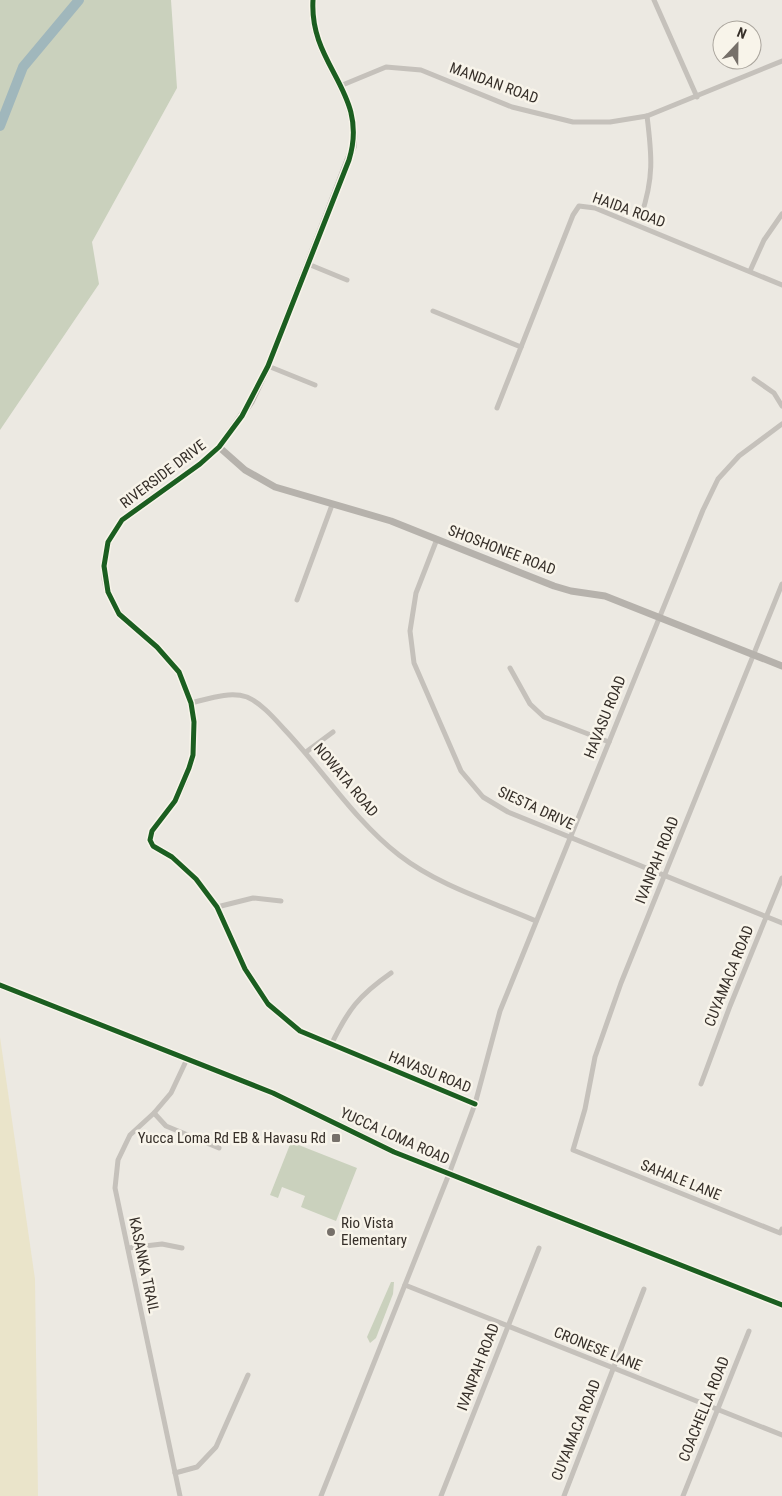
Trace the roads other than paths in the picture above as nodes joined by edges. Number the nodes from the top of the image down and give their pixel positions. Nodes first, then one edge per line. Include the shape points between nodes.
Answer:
1 (313, 0) edge
2 (654, 0) edge
3 (782, 61) edge
4 (340, 86) junction
5 (696, 97) junction
6 (647, 116) junction
7 (782, 214) edge
8 (641, 216) dead end
9 (308, 264) junction
10 (750, 271) junction
11 (346, 280) dead end
12 (782, 286) edge
13 (433, 311) dead end
14 (521, 347) junction
15 (268, 366) junction
16 (754, 379) dead end
17 (315, 385) dead end
18 (782, 406) edge
19 (498, 408) dead end
20 (782, 424) edge
21 (219, 447) junction
22 (332, 505) junction
23 (436, 539) junction
24 (782, 584) edge
25 (297, 600) dead end
26 (660, 617) junction
27 (753, 654) junction
28 (782, 666) edge
29 (510, 668) dead end
30 (191, 703) junction
31 (334, 732) dead end
32 (609, 742) junction
33 (306, 752) junction
34 (570, 838) junction
35 (665, 875) junction
36 (782, 878) edge
37 (281, 901) dead end
38 (217, 907) junction
39 (766, 917) junction
40 (536, 921) junction
41 (782, 924) edge
42 (391, 973) dead end
43 (0, 985) edge
44 (331, 1045) junction
45 (186, 1059) junction
46 (701, 1084) dead end
47 (475, 1104) junction
48 (154, 1113) junction
49 (219, 1148) dead end
50 (573, 1150) joint
51 (449, 1174) junction
52 (781, 1231) edge
53 (128, 1248) junction
54 (182, 1248) dead end
55 (539, 1248) dead end
56 (405, 1285) junction
57 (644, 1290) dead end
58 (782, 1305) edge
59 (508, 1326) junction
60 (749, 1331) dead end
61 (614, 1369) junction
62 (248, 1375) dead end
63 (717, 1410) junction
64 (782, 1435) edge
65 (175, 1473) junction
66 (180, 1496) edge
67 (321, 1496) edge
68 (441, 1496) edge
69 (564, 1496) edge
70 (683, 1496) edge

1 - 4 street, RIVERSIDE DRIVE via 318,42
2 - 5 street
3 - 5 street, MANDAN ROAD
4 - 6 street, MANDAN ROAD via 386,67 421,70 512,106 573,122 610,122
4 - 9 street, RIVERSIDE DRIVE via 353,119 353,147
5 - 6 street, MANDAN ROAD
6 - 8 street via 652,152 650,190
7 - 10 street via 764,240
9 - 11 street
9 - 15 street, RIVERSIDE DRIVE
10 - 12 street, HAIDA ROAD
10 - 14 street, HAIDA ROAD via 595,208 580,206 573,215
13 - 14 street
14 - 19 street, HAIDA ROAD
15 - 17 street
15 - 21 street, RIVERSIDE DRIVE via 251,402
16 - 18 street via 774,393
20 - 26 street, HAVASU ROAD via 739,456 718,479
21 - 22 street, SHOSHONEE ROAD via 245,470 275,487
21 - 30 street, RIVERSIDE DRIVE via 122,520 108,542 104,566 108,592 119,614 179,672
22 - 23 street, SHOSHONEE ROAD via 391,521
22 - 25 street
23 - 26 street, SHOSHONEE ROAD via 554,586 605,596
23 - 34 street, SIESTA DRIVE via 416,593 410,631 414,663 446,739 461,771 483,797 508,812
24 - 27 street, IVANPAH ROAD
26 - 27 street, SHOSHONEE ROAD
26 - 32 street, HAVASU ROAD
27 - 28 street, SHOSHONEE ROAD
27 - 35 street, IVANPAH ROAD
29 - 32 street via 530,704 544,717
30 - 33 street, NOWATA ROAD via 226,695 247,697 269,712
30 - 38 street, RIVERSIDE DRIVE via 194,741 190,768 175,801 152,831 150,840 153,846 172,857 196,879
31 - 33 street
32 - 34 street, HAVASU ROAD
33 - 40 street, NOWATA ROAD via 357,816 399,854 432,877
34 - 35 street, SIESTA DRIVE
34 - 40 street, HAVASU ROAD
35 - 39 street, SIESTA DRIVE
35 - 50 street, IVANPAH ROAD via 595,1056
36 - 39 street, CUYAMACA ROAD
37 - 38 street via 253,898
38 - 44 street via 245,969 268,1004 300,1031
39 - 41 street, SIESTA DRIVE
39 - 46 street, CUYAMACA ROAD
40 - 47 street, HAVASU ROAD via 500,1011
42 - 44 street via 367,990 347,1013
43 - 45 street, YUCCA LOMA ROAD
44 - 47 street, HAVASU ROAD
45 - 48 street, KASANKA TRAIL via 171,1092
45 - 51 street, YUCCA LOMA ROAD via 298,1103 359,1137
47 - 51 street, HAVASU ROAD
48 - 49 street via 166,1126
48 - 53 street, KASANKA TRAIL via 130,1135 118,1160 115,1188
50 - 52 street, SAHALE LANE
51 - 56 street, HAVASU ROAD
51 - 58 street, YUCCA LOMA ROAD
53 - 54 street via 162,1244
53 - 65 street, KASANKA TRAIL
55 - 59 street, IVANPAH ROAD
56 - 59 street, CRONESE LANE
56 - 67 street, HAVASU ROAD
57 - 61 street, CUYAMACA ROAD
59 - 61 street, CRONESE LANE
59 - 68 street, IVANPAH ROAD
60 - 63 street, COACHELLA ROAD
61 - 63 street, CRONESE LANE
61 - 69 street, CUYAMACA ROAD
62 - 65 street via 216,1447 197,1467
63 - 64 street, CRONESE LANE
63 - 70 street, COACHELLA ROAD
65 - 66 street, KASANKA TRAIL

